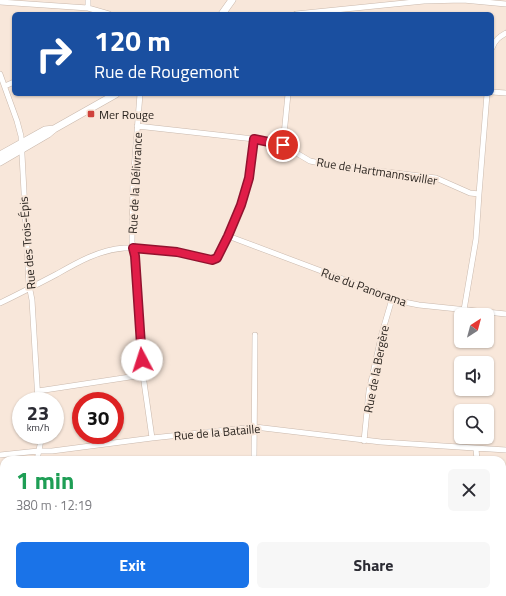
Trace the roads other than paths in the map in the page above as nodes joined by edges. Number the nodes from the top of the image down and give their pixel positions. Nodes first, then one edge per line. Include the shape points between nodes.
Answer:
1 (88, 0) edge
2 (232, 0) edge
3 (0, 2) edge
4 (506, 4) edge
5 (88, 8) junction
6 (102, 12) edge
7 (226, 12) edge
8 (316, 12) edge
9 (506, 33) edge
10 (494, 42) edge
11 (0, 74) edge
12 (12, 83) edge
13 (5, 86) junction
14 (494, 92) edge
15 (506, 93) edge
16 (112, 96) edge
17 (140, 96) edge
18 (288, 96) edge
19 (487, 96) edge
20 (137, 126) junction
21 (254, 139) junction
22 (283, 145) junction
23 (21, 146) junction
24 (0, 155) edge
25 (0, 162) edge
26 (479, 194) junction
27 (228, 236) junction
28 (133, 248) junction
29 (30, 288) junction
30 (392, 299) junction
31 (0, 303) edge
32 (464, 308) edge
33 (454, 309) edge
34 (494, 313) edge
35 (506, 314) edge
36 (255, 335) dead end
37 (143, 375) junction
38 (38, 391) joint
39 (255, 427) junction
40 (152, 438) junction
41 (364, 440) junction
42 (40, 444) edge
43 (476, 449) junction
44 (506, 450) edge
45 (38, 451) junction
46 (0, 455) edge
47 (37, 456) edge
48 (254, 456) edge
49 (477, 456) edge

1 - 5 street
2 - 7 street
3 - 5 street
4 - 8 street via 463,0 424,1
5 - 6 street
9 - 10 street
11 - 13 street, Rue des Trois-Épis
12 - 13 street
13 - 23 street, Rue des Trois-Épis via 17,121
14 - 15 street
16 - 23 street via 54,128 48,134
17 - 20 street, Rue de la Délivrance
18 - 22 street
19 - 26 street
20 - 21 street, Rue de Hartmannswiller
20 - 28 street, Rue de la Délivrance via 133,183
21 - 22 street, Rue de Hartmannswiller
21 - 27 street via 249,178
22 - 26 street, Rue de Hartmannswiller via 310,161 436,178 470,193
23 - 24 street
23 - 25 street
23 - 29 street, Rue des Trois-Épis
26 - 32 street via 476,239
27 - 28 street via 217,258 212,260 177,252
27 - 30 street, Rue du Panorama
28 - 29 street via 91,255
28 - 37 street, Rue de la Délivrance
29 - 31 street
29 - 38 street, Rue des Trois-Épis
30 - 33 street, Rue du Panorama
30 - 41 street, Rue de la Bergère via 369,391
34 - 35 street, Rue du Panorama
36 - 39 street
37 - 38 street
37 - 40 street, Rue de la Délivrance
39 - 40 street, Rue de la Bataille
39 - 41 street, Rue de la Bataille
39 - 48 street
40 - 45 street, Rue de la Bataille
41 - 43 street, Rue de la Bataille
42 - 45 street
43 - 44 street, Rue de la Bataille
43 - 49 street
45 - 46 street, Rue de la Bataille
45 - 47 street

